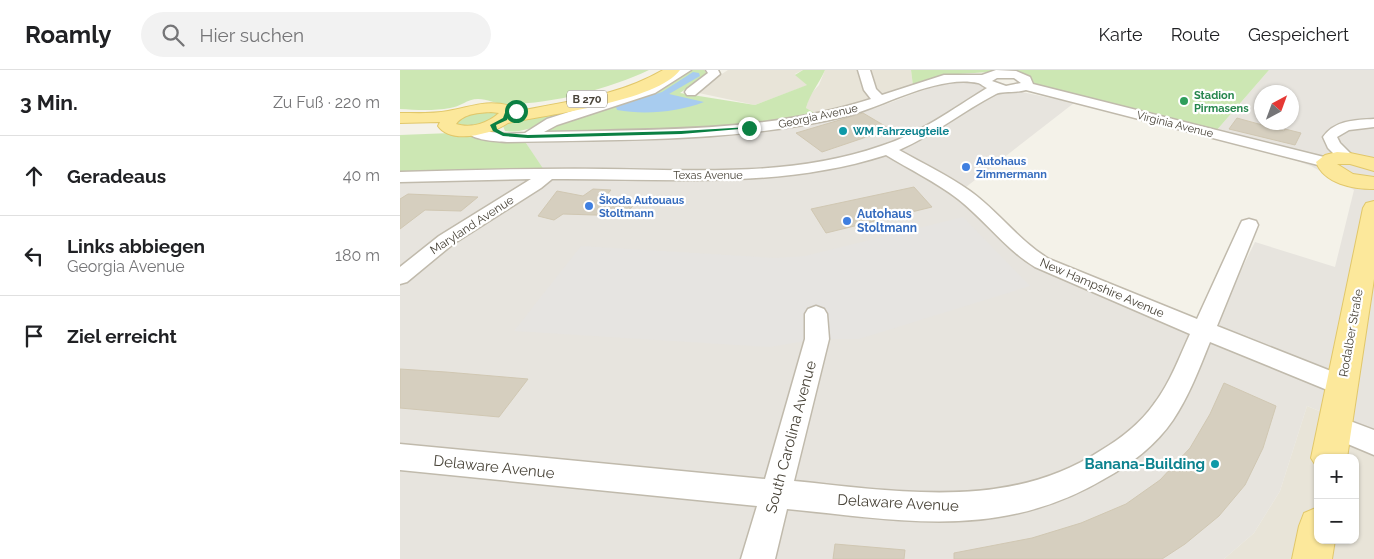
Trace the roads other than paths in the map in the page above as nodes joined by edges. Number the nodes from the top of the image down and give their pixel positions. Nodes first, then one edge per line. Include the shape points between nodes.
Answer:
1 (662, 70) edge
2 (673, 70) edge
3 (685, 70) edge
4 (712, 70) edge
5 (864, 70) edge
6 (999, 72) edge
7 (984, 79) junction
8 (1025, 86) junction
9 (996, 88) junction
10 (691, 92) dead end
11 (880, 101) junction
12 (400, 118) edge
13 (502, 118) junction
14 (450, 120) junction
15 (400, 123) edge
16 (1374, 123) edge
17 (472, 130) junction
18 (528, 137) junction
19 (887, 149) junction
20 (1347, 158) junction
21 (1326, 162) junction
22 (546, 175) junction
23 (400, 177) edge
24 (1373, 186) edge
25 (1249, 225) dead end
26 (400, 277) edge
27 (816, 314) dead end
28 (1203, 331) junction
29 (1342, 386) junction
30 (1334, 426) junction
31 (1374, 443) edge
32 (1330, 454) edge
33 (400, 457) edge
34 (776, 495) junction
35 (1315, 544) edge
36 (758, 559) edge
37 (1312, 559) edge

1 - 13 main road, B 270 via 598,96
2 - 13 main road, B 270 via 655,81 613,97
3 - 18 street via 651,90 552,122
4 - 10 street via 711,78
5 - 11 street via 870,90
6 - 7 street, Georgia Avenue
6 - 8 street via 1024,78
7 - 9 street
7 - 11 street, Georgia Avenue via 944,79
8 - 9 street
8 - 21 street, Virginia Avenue
9 - 19 street, Texas Avenue via 919,134
11 - 18 street, Georgia Avenue via 817,118 749,128
12 - 14 main road
13 - 14 main road via 501,108 484,108
13 - 17 main road
13 - 18 street, Georgia Avenue via 494,130
14 - 15 main road
14 - 17 main road via 448,127
16 - 20 street via 1344,127 1332,133 1333,145
17 - 18 street, Georgia Avenue via 495,137
19 - 22 street, Texas Avenue via 832,165 760,174
19 - 28 street, New Hampshire Avenue via 963,194 1033,258
20 - 21 main road via 1333,158
20 - 24 main road
21 - 24 main road via 1328,169 1341,177
22 - 23 street, Texas Avenue
22 - 26 street, Maryland Avenue via 451,236
24 - 29 main road, Rodalber Straße
25 - 28 street, Delaware Avenue
27 - 34 street, South Carolina Avenue via 817,339
28 - 29 street, New Hampshire Avenue
28 - 34 street, Delaware Avenue via 1182,379 1156,423 1111,460 1032,497 961,508
29 - 30 main road, Rodalber Straße
30 - 31 street
30 - 32 main road, Rodalber Straße
33 - 34 street, Delaware Avenue
34 - 36 street, South Carolina Avenue
35 - 37 main road

